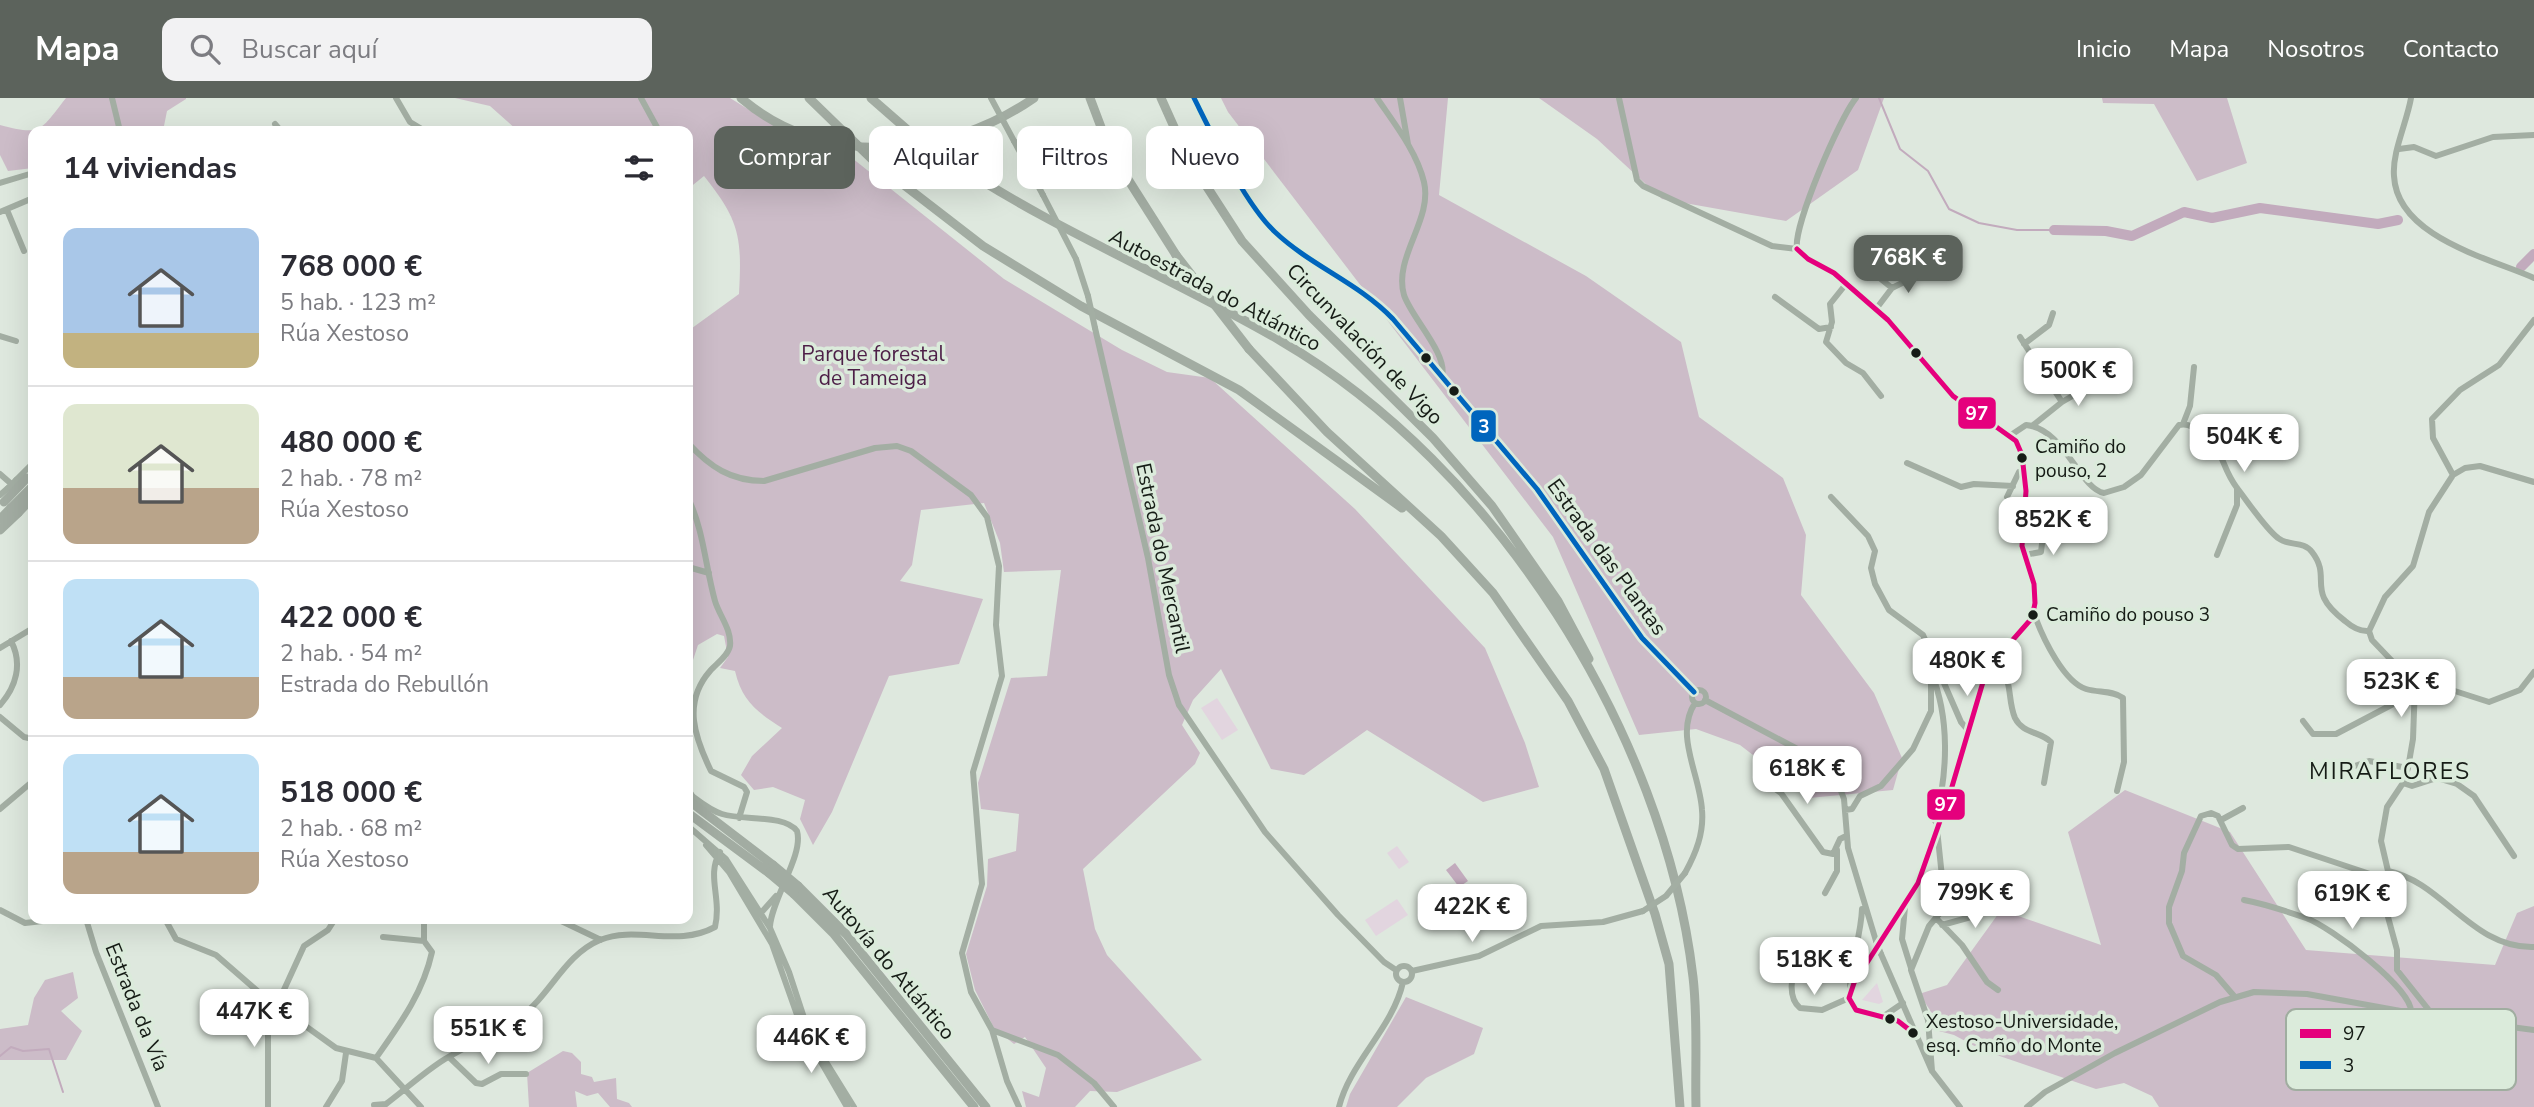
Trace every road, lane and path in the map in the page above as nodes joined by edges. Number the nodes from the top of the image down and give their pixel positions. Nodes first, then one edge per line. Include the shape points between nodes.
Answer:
1 (112, 98) edge
2 (396, 98) edge
3 (641, 98) edge
4 (741, 98) edge
5 (809, 98) edge
6 (871, 98) edge
7 (991, 98) edge
8 (1034, 98) edge
9 (1090, 98) edge
10 (1161, 98) edge
11 (1194, 98) edge
12 (1377, 98) edge
13 (1400, 98) edge
14 (1619, 98) edge
15 (1856, 98) edge
16 (2411, 98) edge
17 (119, 126) edge
18 (418, 126) edge
19 (656, 126) edge
20 (2534, 135) edge
21 (1408, 145) junction
22 (2399, 149) junction
23 (28, 175) edge
24 (0, 183) edge
25 (28, 200) edge
26 (3, 211) edge
27 (1797, 249) junction
28 (24, 251) dead end
29 (1920, 263) dead end
30 (1866, 267) dead end
31 (2534, 278) edge
32 (1846, 284) junction
33 (1892, 288) junction
34 (1774, 297) dead end
35 (1875, 309) junction
36 (2053, 313) dead end
37 (2534, 320) edge
38 (1831, 327) junction
39 (0, 336) edge
40 (16, 341) dead end
41 (2194, 366) dead end
42 (2112, 373) dead end
43 (1442, 376) junction
44 (1881, 396) dead end
45 (2062, 402) junction
46 (2183, 424) junction
47 (2032, 426) junction
48 (2011, 435) junction
49 (693, 448) edge
50 (1907, 463) dead end
51 (28, 468) edge
52 (2023, 471) junction
53 (0, 474) edge
54 (2453, 474) junction
55 (28, 482) edge
56 (2534, 482) edge
57 (2013, 486) junction
58 (2237, 488) junction
59 (2007, 497) dead end
60 (1830, 498) dead end
61 (28, 499) edge
62 (28, 504) edge
63 (7, 505) edge
64 (693, 509) edge
65 (0, 519) edge
66 (2044, 527) dead end
67 (0, 530) edge
68 (1441, 536) junction
69 (2024, 555) junction
70 (2217, 555) dead end
71 (693, 568) edge
72 (709, 573) junction
73 (2032, 618) junction
74 (28, 631) edge
75 (2369, 631) junction
76 (11, 641) junction
77 (0, 649) edge
78 (1931, 656) junction
79 (1993, 663) junction
80 (1928, 666) junction
81 (2534, 672) edge
82 (1598, 680) junction
83 (2415, 689) junction
84 (1694, 692) junction
85 (1705, 700) junction
86 (1695, 703) junction
87 (0, 705) edge
88 (693, 716) edge
89 (0, 717) edge
90 (2303, 721) dead end
91 (693, 727) edge
92 (1967, 729) junction
93 (28, 737) edge
94 (2408, 768) junction
95 (2324, 777) dead end
96 (1766, 782) dead end
97 (2044, 783) dead end
98 (2403, 783) junction
99 (28, 785) edge
100 (2117, 791) dead end
101 (693, 798) edge
102 (693, 799) edge
103 (2243, 808) dead end
104 (0, 809) edge
105 (1845, 810) junction
106 (739, 814) junction
107 (693, 816) edge
108 (2221, 820) junction
109 (1938, 827) junction
110 (693, 831) edge
111 (1846, 836) junction
112 (1837, 850) junction
113 (719, 854) junction
114 (2514, 856) dead end
115 (771, 869) junction
116 (2388, 871) junction
117 (729, 872) junction
118 (2388, 880) junction
119 (796, 890) junction
120 (1825, 893) dead end
121 (778, 895) junction
122 (771, 900) junction
123 (2244, 900) dead end
124 (753, 901) junction
125 (1862, 903) junction
126 (1905, 905) junction
127 (1986, 905) dead end
128 (0, 910) edge
129 (772, 912) junction
130 (761, 914) junction
131 (1936, 918) junction
132 (28, 923) edge
133 (88, 924) edge
134 (168, 924) edge
135 (332, 924) edge
136 (424, 924) edge
137 (567, 924) edge
138 (1941, 925) junction
139 (770, 928) junction
140 (383, 937) dead end
141 (601, 940) junction
142 (424, 941) junction
143 (2534, 947) edge
144 (1799, 964) dead end
145 (1396, 970) junction
146 (1911, 970) junction
147 (1412, 971) junction
148 (1403, 982) junction
149 (1998, 990) dead end
150 (1849, 996) junction
151 (2234, 996) junction
152 (1903, 1003) junction
153 (793, 1006) junction
154 (279, 1007) junction
155 (2389, 1009) edge
156 (2411, 1009) edge
157 (2428, 1009) edge
158 (1893, 1010) junction
159 (1884, 1016) junction
160 (1910, 1019) junction
161 (1900, 1022) junction
162 (2516, 1028) edge
163 (992, 1030) junction
164 (2534, 1030) edge
165 (1916, 1035) junction
166 (346, 1053) junction
167 (449, 1057) junction
168 (376, 1058) junction
169 (1932, 1071) junction
170 (526, 1074) dead end
171 (403, 1089) junction
172 (374, 1105) dead end
173 (158, 1107) edge
174 (268, 1107) edge
175 (326, 1107) edge
176 (421, 1107) edge
177 (848, 1107) edge
178 (854, 1107) edge
179 (974, 1107) edge
180 (986, 1107) edge
181 (1020, 1107) edge
182 (1114, 1107) edge
183 (1339, 1107) edge
184 (1680, 1107) edge
185 (1696, 1107) edge
186 (1960, 1107) edge
187 (2027, 1107) edge

1 - 17 street
2 - 18 street
3 - 19 street
4 - 8 highway via 788,127 826,141 899,148 965,136
5 - 68 highway, bridge via 878,164 1005,259 1080,306 1239,390
6 - 82 highway, Autoestrada do Atlántico, bridge via 911,133 985,185 1282,342 1352,390 1467,496 1512,551
7 - 145 street, Estrada do Mercantil, bridge via 1076,259 1088,296 1179,705 1265,832 1338,915
9 - 68 highway, bridge via 1110,151 1176,255 1250,349 1327,432
10 - 82 highway, Circunvalación de Vigo via 1187,156 1242,241 1433,438 1492,506 1558,601
11 - 43 street, Estrada das Plantas via 1265,222 1384,310
12 - 21 street
13 - 21 street
14 - 27 street via 1637,180 1643,186 1772,246
15 - 27 street via 1836,131 1799,223
16 - 22 street
20 - 22 street via 2493,137 2436,156 2414,146
21 - 43 street via 1424,181 1425,199 1401,278 1405,298 1441,361
22 - 31 street via 2393,177 2404,209 2447,242
23 - 24 street
25 - 26 street
26 - 28 street
27 - 32 street
29 - 33 street via 1910,279
30 - 33 street
32 - 35 street
32 - 38 street via 1830,304
33 - 35 street
34 - 38 street via 1819,328
35 - 48 street via 1899,330 1946,390
36 - 45 street via 2049,325 2022,341
37 - 54 street via 2499,365 2460,390 2432,419 2433,438
38 - 44 street via 1826,342 1863,373
39 - 40 street
41 - 46 street via 2190,407
42 - 45 street
43 - 84 street, Estrada das Plantas via 1537,489 1642,638
45 - 47 street
46 - 47 street via 2134,482 2104,493 2091,485 2057,442
46 - 58 street via 2219,448
47 - 48 street via 2020,427
48 - 52 street via 2020,447
49 - 163 street via 721,473 764,481 875,448 897,446 911,450 981,505 999,566 996,625 1002,676 973,772 982,884 962,953 971,992
50 - 57 street via 1961,487
51 - 63 street, bridge via 8,488
52 - 57 street
52 - 69 street
53 - 62 street
54 - 56 street via 2480,466
54 - 75 street via 2429,512 2413,566 2385,597
55 - 63 highway, bridge
57 - 59 street
58 - 70 street via 2237,505
58 - 75 street via 2278,539 2302,544 2313,553 2325,604 2352,626
60 - 78 street via 1868,536 1875,551 1871,568 1875,584 1889,610 1920,631
61 - 63 highway, bridge
63 - 65 highway
63 - 67 highway
64 - 72 street
66 - 69 street via 2041,552
68 - 184 highway via 1508,615 1568,701 1604,769 1669,964
69 - 73 street via 2034,583
71 - 72 street
72 - 88 street via 730,647 706,675
73 - 79 street
73 - 100 street via 2075,683 2123,698 2124,762
74 - 76 street
75 - 83 street
76 - 77 street
76 - 87 street via 18,657 16,672 12,690
78 - 80 street
78 - 92 street
79 - 92 street
79 - 97 street via 2008,677 2020,726 2051,742
80 - 105 street via 1930,714 1913,749 1881,786
80 - 109 street via 1944,724
81 - 83 street via 2513,695 2489,702 2436,685
82 - 185 highway, Autoestrada do Atlántico via 1623,731 1671,863 1693,977
83 - 90 street via 2336,734 2313,734
83 - 94 street
84 - 85 street, Estrada das Plantas via 1704,691
84 - 86 street
85 - 86 street
85 - 105 street via 1818,760 1836,778
86 - 147 street, bridge via 1686,732 1701,797 1702,824 1685,873 1666,896 1643,911 1603,922 1541,926 1479,956
89 - 93 street
91 - 106 street via 711,771 747,792
92 - 109 street
94 - 95 street via 2369,761
94 - 98 street
96 - 112 street via 1781,793 1823,852
98 - 114 street via 2412,786 2437,778 2468,791
98 - 116 street via 2383,821 2381,841
99 - 104 street
101 - 106 street via 722,814
102 - 115 highway, Autovía do Atlántico
103 - 108 street
105 - 111 street
106 - 121 street via 781,820 797,831 796,852
107 - 115 highway, Autovía do Atlántico
108 - 118 street via 2238,849 2289,847
108 - 151 street via 2205,814 2190,834 2169,923 2183,956 2216,975
109 - 126 street
109 - 131 street via 1945,883
110 - 113 street
111 - 112 street
111 - 125 street
112 - 120 street via 1837,871
113 - 117 street
113 - 124 street
113 - 141 street via 712,869 719,910 715,927 682,938 648,935
115 - 119 highway, Autovía do Atlántico, bridge
116 - 118 street
116 - 143 street via 2415,880 2481,933
117 - 130 street
117 - 153 street via 772,944
118 - 157 street via 2388,917 2397,970
119 - 179 highway, Autovía do Atlántico
119 - 180 highway, Autovía do Atlántico via 846,934
121 - 122 street
121 - 129 street
122 - 124 street
122 - 130 street
123 - 156 street via 2309,919 2334,933 2397,986
124 - 130 street
125 - 150 street
125 - 152 street, bridge
126 - 146 street via 1902,939
126 - 150 street
127 - 138 street via 1978,915
128 - 132 street
129 - 130 street
129 - 139 street
130 - 139 street
130 - 153 street via 786,974
131 - 138 street
131 - 146 street
133 - 173 street, Estrada da Vía
134 - 154 street via 176,939 216,955
135 - 154 street via 304,946
136 - 142 street
137 - 141 street
138 - 149 street
139 - 178 street via 810,1036
140 - 142 street
141 - 167 street via 555,975 522,1016
142 - 168 street via 432,952 417,999
144 - 150 street via 1792,979 1794,1001 1800,1008 1822,1010
145 - 147 street via 1406,966
145 - 148 street via 1396,978
146 - 169 street via 1928,1020
147 - 148 street via 1411,978
148 - 183 street
150 - 159 street via 1856,1010
151 - 155 street via 2292,992
151 - 187 street via 2082,1070
152 - 158 street
152 - 160 street
153 - 177 street via 814,1054
154 - 166 street
154 - 174 street via 268,1026
158 - 159 street
158 - 161 street
159 - 161 street
160 - 161 street
160 - 165 street
161 - 165 street
162 - 164 street
163 - 181 street
163 - 182 street via 1058,1055 1094,1083
165 - 169 street
166 - 168 street
166 - 175 street via 342,1081
167 - 170 street via 476,1083 501,1074
167 - 171 street
168 - 171 street
169 - 186 street
171 - 172 street via 386,1104
171 - 176 street

